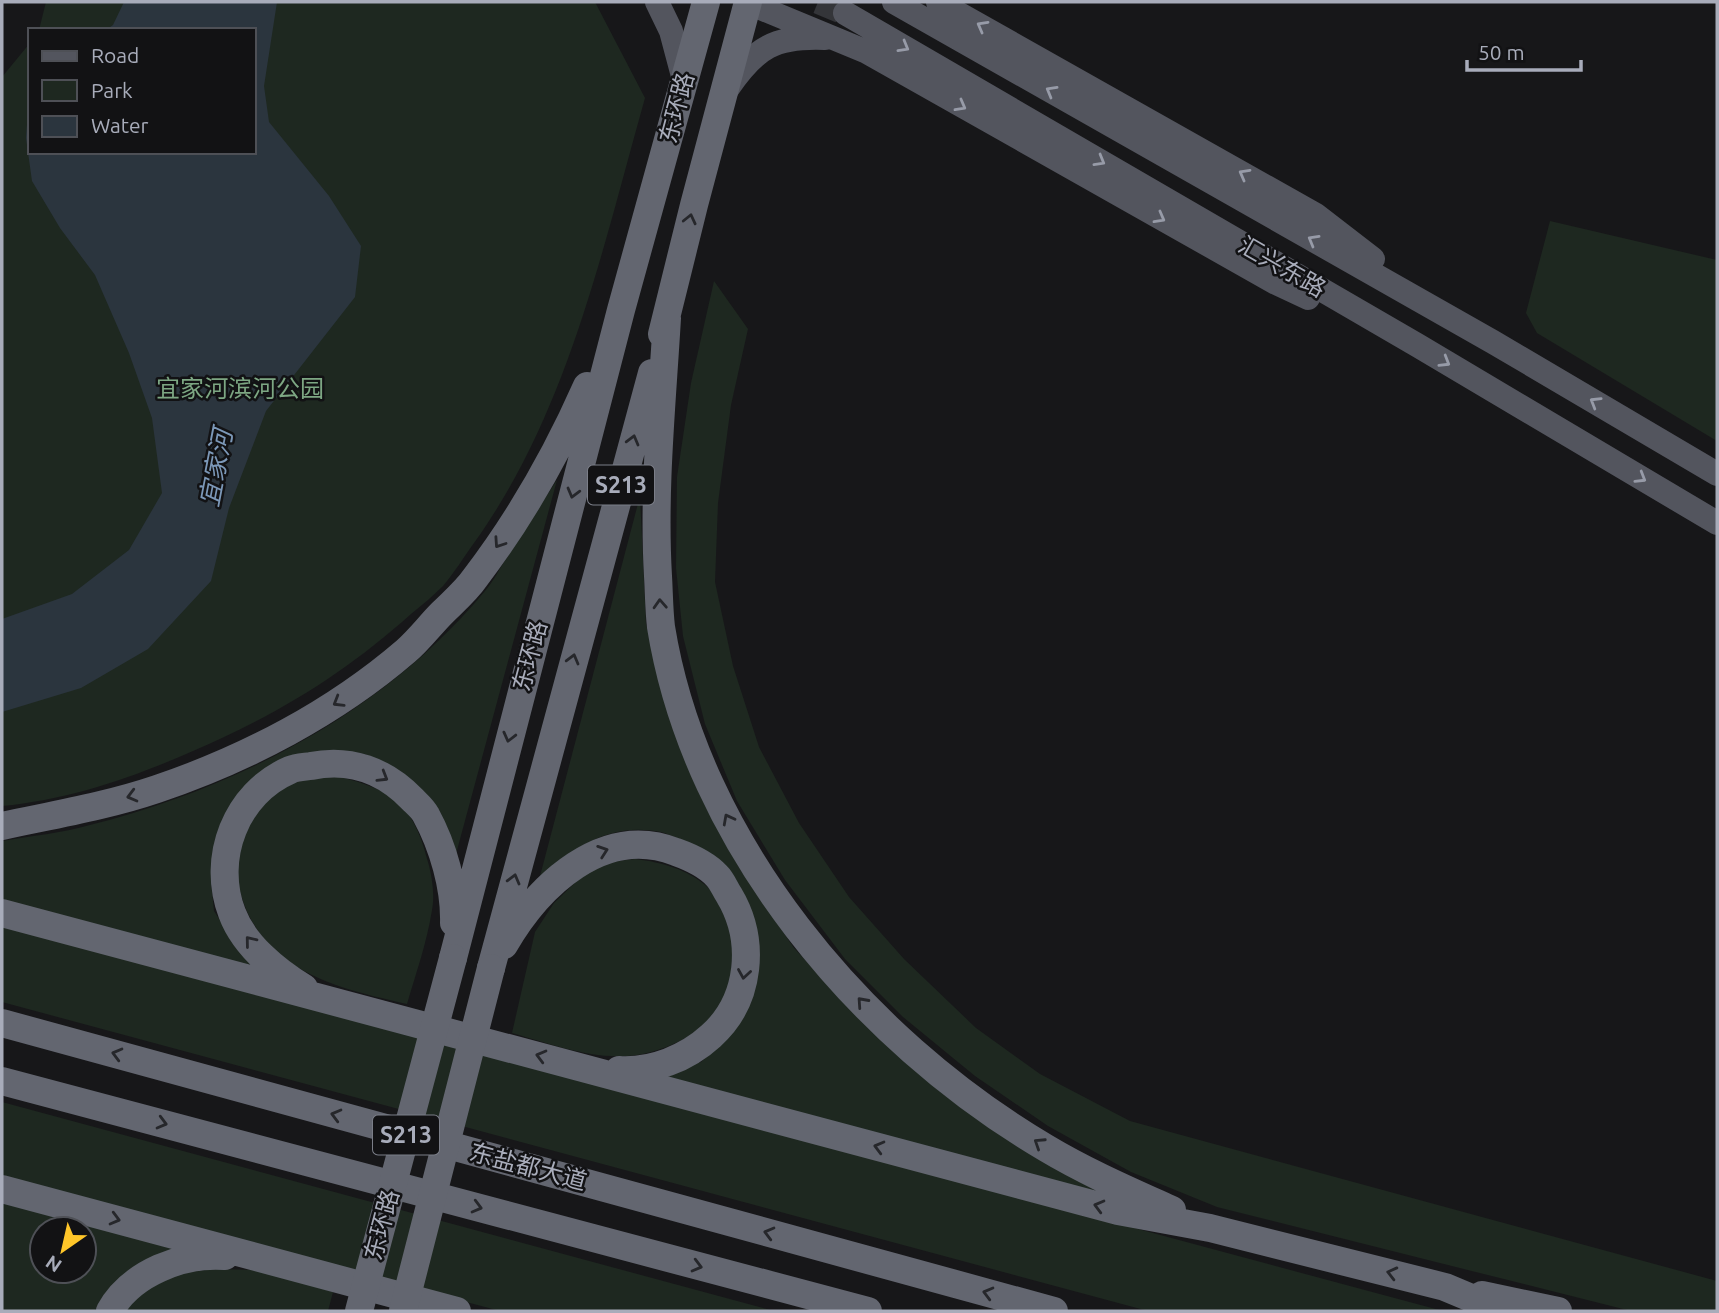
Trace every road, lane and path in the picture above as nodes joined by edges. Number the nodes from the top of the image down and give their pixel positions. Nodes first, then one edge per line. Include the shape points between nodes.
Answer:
1 (657, 2) edge
2 (706, 2) edge
3 (747, 2) edge
4 (894, 2) edge
5 (939, 2) edge
6 (845, 13) tunnel mouth
7 (834, 39) junction
8 (684, 80) junction
9 (723, 95) junction
10 (621, 310) junction
11 (1440, 312) junction
12 (667, 318) junction
13 (1417, 345) junction
14 (1717, 474) edge
15 (1717, 523) edge
16 (519, 699) junction
17 (559, 709) junction
18 (2, 826) edge
19 (2, 913) edge
20 (453, 958) junction
21 (491, 968) junction
22 (322, 999) junction
23 (2, 1023) edge
24 (584, 1068) junction
25 (2, 1081) edge
26 (2, 1189) edge
27 (1210, 1227) junction
28 (263, 1259) junction
29 (1446, 1287) junction
30 (1550, 1310) edge
31 (110, 1311) edge
32 (359, 1311) edge
33 (403, 1311) edge
34 (457, 1311) edge
35 (868, 1311) edge
36 (1054, 1311) edge
37 (1502, 1311) edge

1 - 8 main road via 671,31
2 - 8 highway, 东环路 / S213
3 - 7 main road
3 - 9 highway, 东环路 / S213
11 -> 4 main road, 汇兴东路
11 -> 5 main road via 1316,215
6 -> 13 main road, 汇兴东路
7 - 9 main road via 800,37 772,44 746,62
7 -> 13 main road via 867,52 1276,283
8 - 10 highway, 东环路 / S213
12 -> 9 highway, 东环路 / S213
10 -> 16 highway, 东环路 / S213
10 -> 18 highway via 564,438 523,507 474,580 407,650 349,695 229,760 156,790
14 -> 11 main road, 汇兴东路
17 -> 12 highway, 东环路 / S213
27 -> 12 highway via 1046,1148 951,1084 876,1017 808,942 752,865 710,786 679,702 661,626 657,517
13 -> 15 main road, 汇兴东路
16 - 17 highway
16 -> 20 highway, 东环路 / S213
21 -> 17 highway, 东环路 / S213
19 - 22 highway
22 -> 20 highway via 292,981 248,942 232,914 223,881 227,845 238,816 259,790 291,769 341,762 372,770 401,788 425,813 451,886
20 - 32 highway, 东环路 / S213, bridge
21 -> 24 highway via 531,906 596,852 618,846 666,848 692,858 717,876 737,909 745,935 746,968 738,1002 722,1026 697,1048 662,1065 629,1070
21 - 33 highway, 东环路 / S213, bridge
24 -> 22 highway
36 -> 23 highway, 东盐都大道
27 -> 24 highway via 1118,1211
25 -> 35 highway
26 -> 28 highway
29 -> 27 highway
28 - 31 highway via 216,1255 181,1261 146,1274
28 - 34 highway
29 - 30 highway
29 - 37 highway

